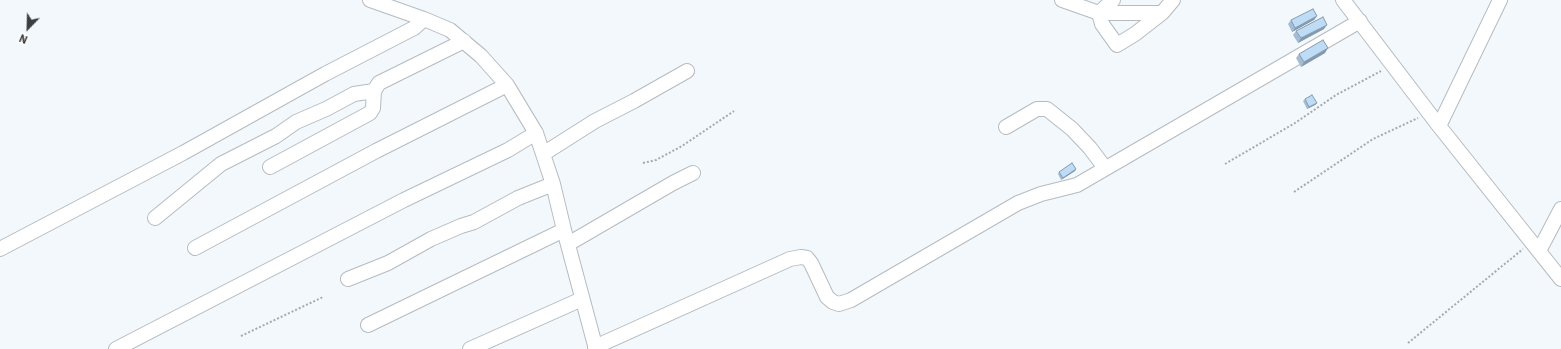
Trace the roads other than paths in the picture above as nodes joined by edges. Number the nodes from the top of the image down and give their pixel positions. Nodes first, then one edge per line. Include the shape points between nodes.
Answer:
1 (370, 0) edge
2 (1062, 0) edge
3 (1112, 0) edge
4 (1173, 0) edge
5 (1343, 0) edge
6 (1500, 0) edge
7 (1099, 13) junction
8 (1162, 13) junction
9 (424, 19) junction
10 (1360, 21) junction
11 (464, 41) junction
12 (687, 71) dead end
13 (507, 85) junction
14 (374, 90) junction
15 (1439, 126) junction
16 (1006, 127) dead end
17 (536, 133) junction
18 (543, 154) junction
19 (270, 166) dead end
20 (1105, 168) junction
21 (693, 173) dead end
22 (553, 184) junction
23 (1561, 209) edge
24 (155, 218) dead end
25 (564, 230) junction
26 (568, 244) junction
27 (1535, 246) junction
28 (195, 248) dead end
29 (0, 250) edge
30 (348, 279) dead end
31 (1561, 279) edge
32 (582, 299) junction
33 (368, 325) dead end
34 (595, 348) edge
35 (116, 349) edge
36 (470, 349) edge

1 - 9 street
2 - 7 street
3 - 7 street
4 - 8 street
5 - 10 street
6 - 15 street
7 - 8 street
7 - 8 street via 1102,24 1117,45
9 - 11 street via 450,30
9 - 29 street via 414,28
10 - 15 street
10 - 20 street
11 - 13 street
11 - 14 street via 379,83
12 - 18 street via 595,121
13 - 17 street
13 - 28 street via 376,151
14 - 19 street via 373,108 370,113
14 - 24 street via 354,94 296,122 276,136 221,164
15 - 27 street
16 - 20 street via 1037,109 1047,109 1072,129
17 - 18 street
17 - 35 street via 508,150
18 - 22 street
20 - 34 street via 1077,184 1018,203 852,300 839,304 827,298 811,263 807,258 800,257 790,259
21 - 26 street
22 - 25 street
22 - 30 street via 518,198 474,222 431,239 388,263
23 - 27 street
25 - 26 street
25 - 33 street
26 - 32 street
27 - 31 street
32 - 34 street
32 - 36 street

